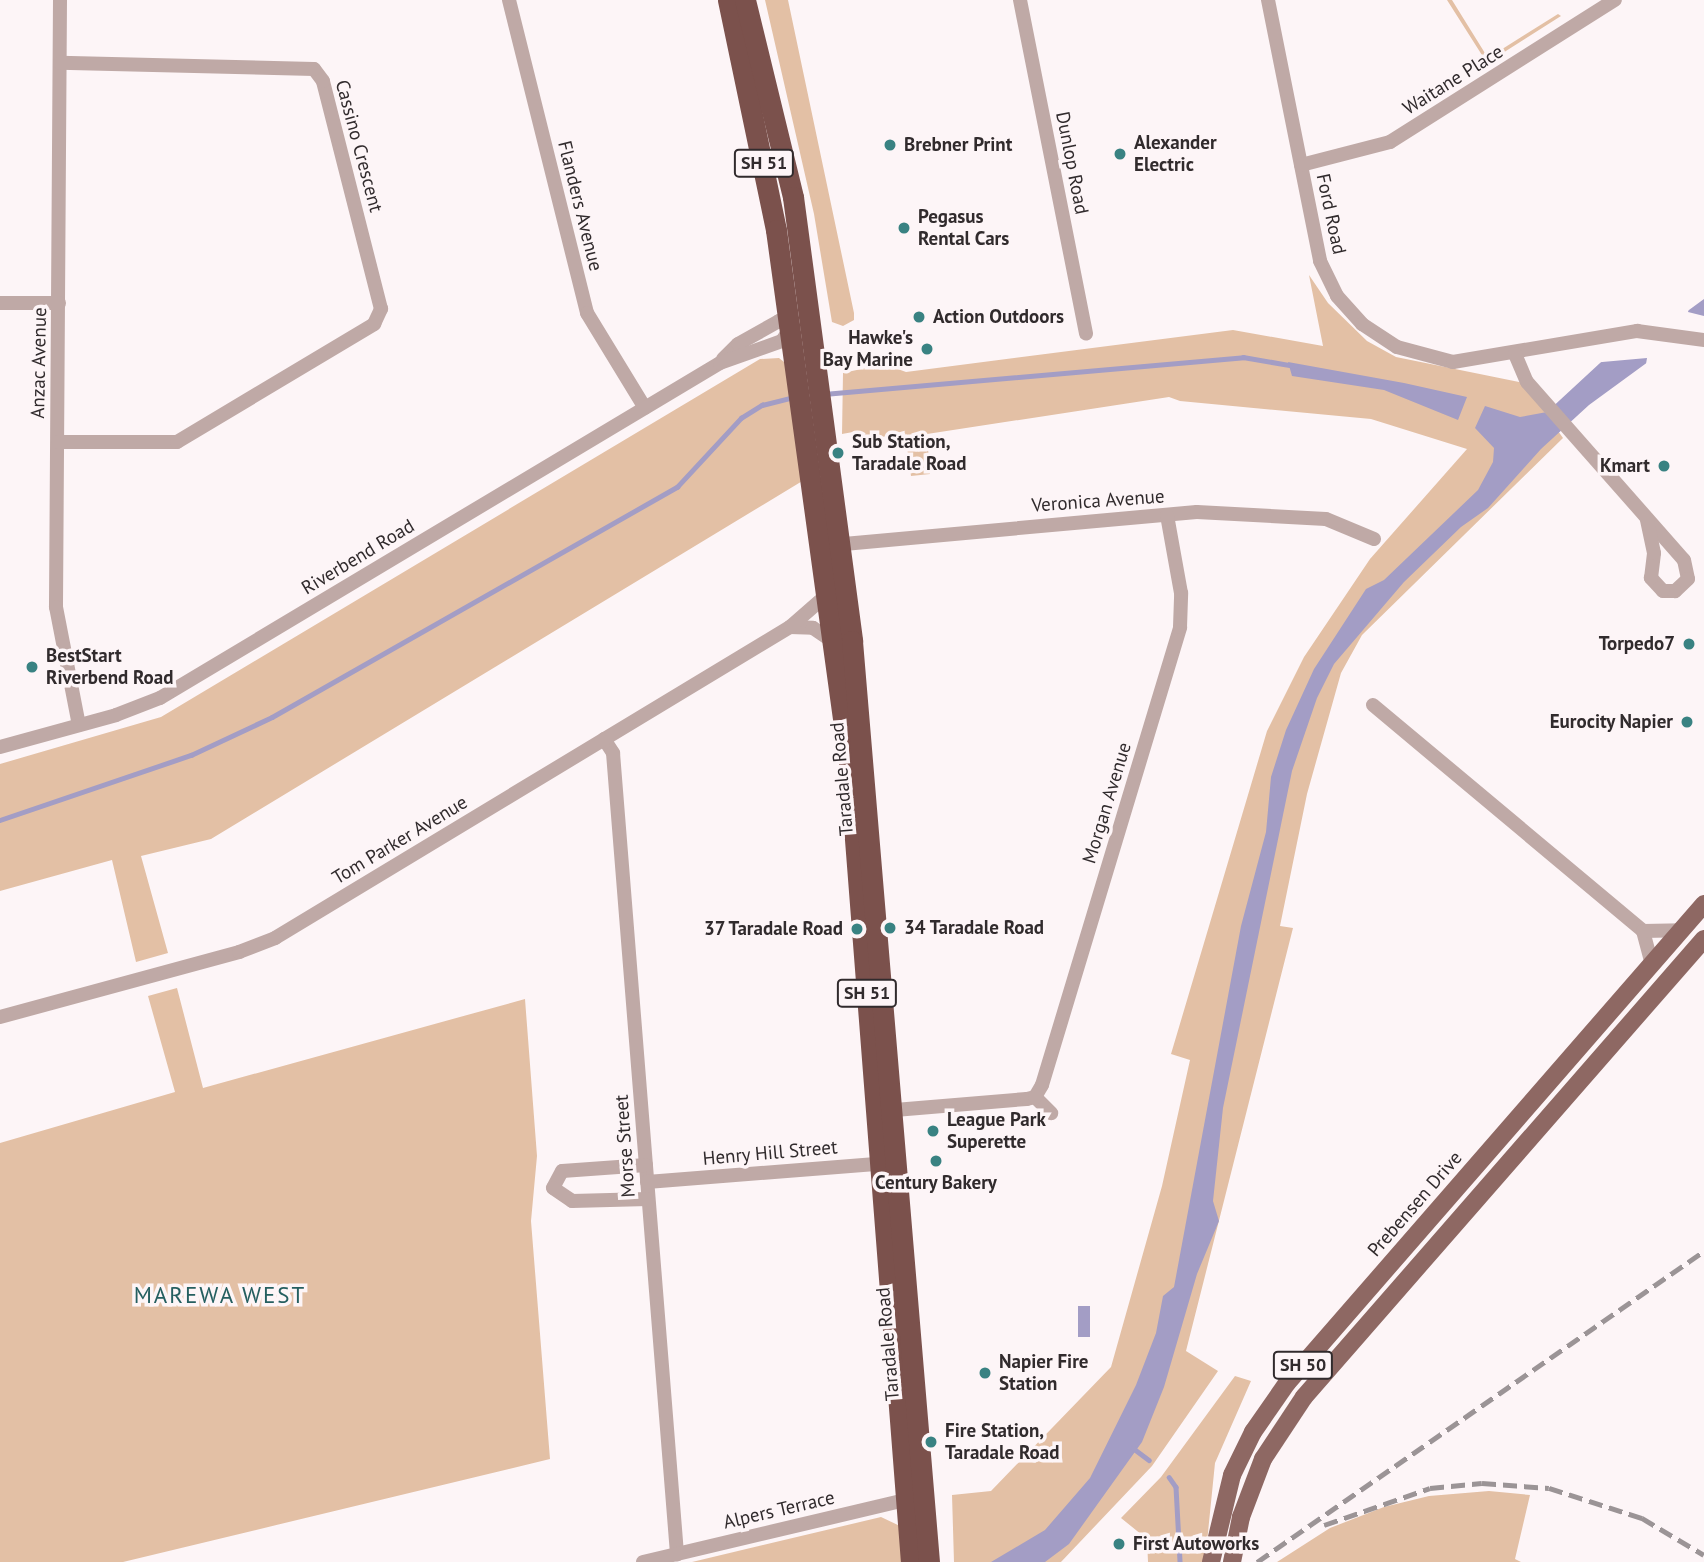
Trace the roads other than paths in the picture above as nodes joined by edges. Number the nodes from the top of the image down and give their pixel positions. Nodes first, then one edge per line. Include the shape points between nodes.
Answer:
1 (60, 0) edge
2 (509, 0) edge
3 (727, 0) edge
4 (745, 0) edge
5 (1020, 0) edge
6 (1268, 0) edge
7 (1615, 0) edge
8 (60, 63) junction
9 (1301, 165) junction
10 (0, 303) edge
11 (59, 303) junction
12 (813, 326) junction
13 (791, 327) junction
14 (1086, 334) dead end
15 (1700, 339) edge
16 (1515, 354) junction
17 (645, 408) junction
18 (814, 427) junction
19 (58, 442) junction
20 (1167, 515) junction
21 (1647, 520) junction
22 (1374, 539) dead end
23 (830, 545) junction
24 (1679, 556) junction
25 (1652, 566) junction
26 (829, 593) junction
27 (790, 627) junction
28 (835, 643) junction
29 (1373, 705) dead end
30 (79, 725) junction
31 (604, 738) junction
32 (0, 747) edge
33 (1704, 904) edge
34 (1682, 930) junction
35 (1643, 931) junction
36 (1704, 939) edge
37 (1652, 964) junction
38 (0, 1017) edge
39 (1035, 1097) junction
40 (885, 1111) junction
41 (1051, 1113) dead end
42 (889, 1163) junction
43 (646, 1165) junction
44 (647, 1182) junction
45 (649, 1199) junction
46 (915, 1498) junction
47 (677, 1554) junction
48 (643, 1562) edge
49 (911, 1562) edge
50 (929, 1562) edge
51 (1211, 1562) edge
52 (1232, 1562) edge

1 - 8 street, Anzac Avenue
2 - 17 street, Flanders Avenue via 587,313
3 - 13 highway, Taradale Road / SH 51 via 756,116
4 - 12 highway, Taradale Road / SH 51 via 793,197
5 - 14 street, Dunlop Road
6 - 9 street, Ford Road
7 - 9 street, Waitane Place via 1390,142
8 - 11 street, Anzac Avenue
8 - 19 street, Cassino Crescent via 314,69 323,81 385,320 171,444
9 - 16 street, Ford Road via 1320,261 1337,296 1362,324 1397,347 1433,359 1475,361
10 - 11 street
11 - 19 street, Anzac Avenue
12 - 13 street
12 - 18 highway, Taradale Road / SH 51 via 819,384
13 - 17 street, Riverbend Road via 782,341 720,363
13 - 18 highway, Taradale Road / SH 51 via 798,388
15 - 16 street, Ford Road via 1637,331 1567,340
16 - 21 street via 1518,368 1539,395
17 - 30 street, Riverbend Road via 160,698
18 - 23 highway, Taradale Road / SH 51
19 - 30 street, Anzac Avenue via 57,615
20 - 22 street, Veronica Avenue via 1197,512 1326,519
20 - 23 street, Veronica Avenue
20 - 39 street, Morgan Avenue via 1181,593 1180,627
21 - 24 street
21 - 25 street via 1653,539
23 - 26 highway, Taradale Road / SH 51
23 - 40 highway, Taradale Road / SH 51 via 864,764
24 - 25 street via 1666,554
24 - 25 street via 1688,572 1685,584 1675,591 1658,588 1651,578
26 - 27 street, Tom Parker Avenue
26 - 28 highway, Taradale Road / SH 51
27 - 28 street via 813,628
27 - 31 street, Tom Parker Avenue
28 - 40 highway, Taradale Road / SH 51
29 - 35 street
30 - 32 street, Riverbend Road
31 - 38 street, Tom Parker Avenue via 259,945
31 - 43 street, Morse Street via 613,753
33 - 34 main road, Prebensen Drive / SH 50
34 - 35 street
34 - 37 main road, Prebensen Drive / SH 50
35 - 37 street
36 - 52 main road, SH 50 via 1304,1397 1263,1459 1241,1517
37 - 51 main road, Prebensen Drive / SH 50 via 1273,1402 1232,1475
39 - 40 street
39 - 41 street
40 - 42 highway, Taradale Road / SH 51
42 - 44 street, Henry Hill Street
42 - 46 highway, Taradale Road / SH 51
43 - 44 street, Morse Street
43 - 45 street via 562,1171 553,1188 572,1200
44 - 45 street, Morse Street
45 - 47 street, Morse Street
46 - 47 street, Alpers Terrace
46 - 49 highway, Taradale Road / SH 51
46 - 50 highway, Taradale Road / SH 51
47 - 48 street, Alpers Terrace

